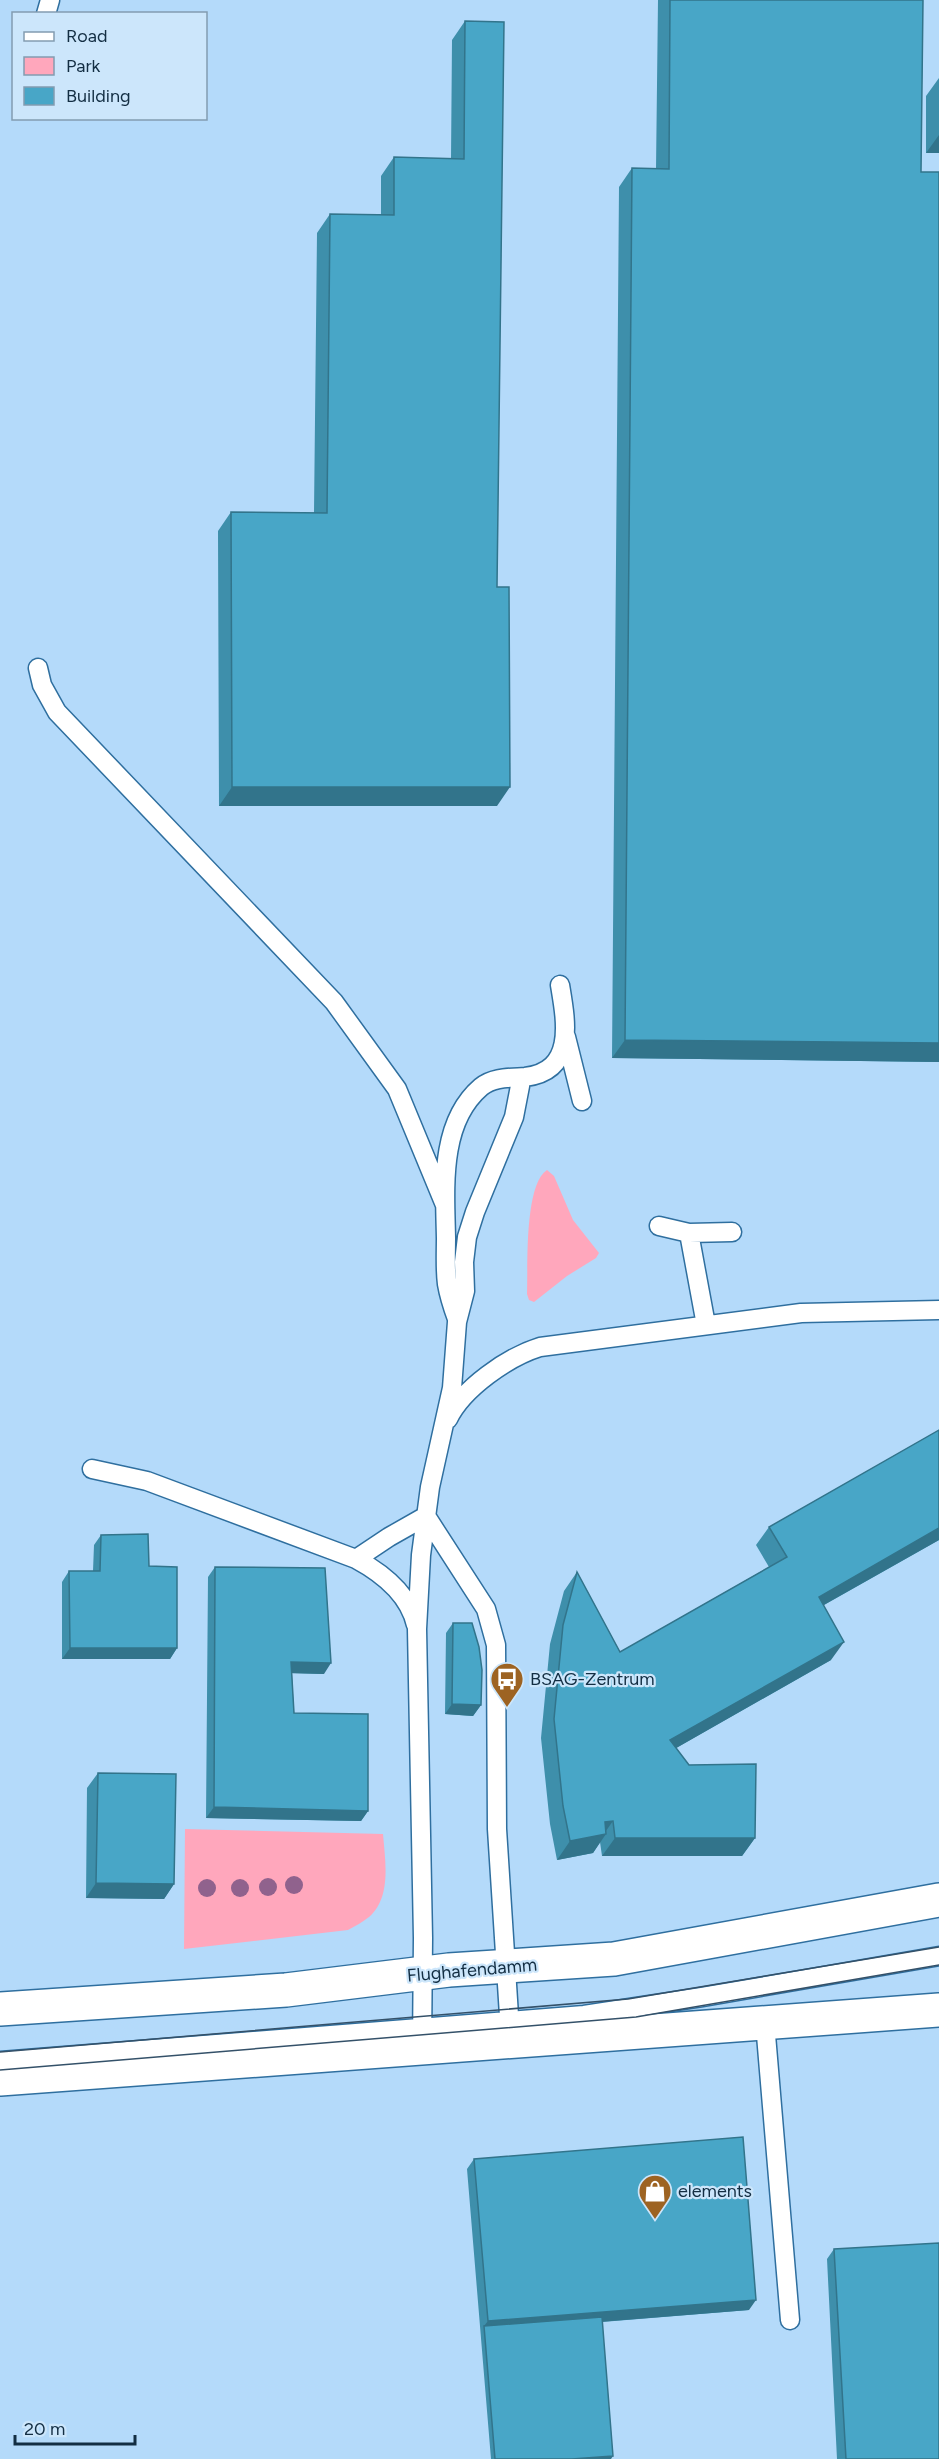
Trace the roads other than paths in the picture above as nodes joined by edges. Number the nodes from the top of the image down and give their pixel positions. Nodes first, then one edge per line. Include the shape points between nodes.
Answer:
1 (38, 668) dead end
2 (560, 985) dead end
3 (566, 1037) junction
4 (520, 1086) dead end
5 (582, 1101) dead end
6 (445, 1205) junction
7 (659, 1226) dead end
8 (732, 1232) dead end
9 (689, 1233) junction
10 (939, 1310) edge
11 (458, 1322) junction
12 (706, 1325) junction
13 (443, 1429) junction
14 (92, 1469) dead end
15 (426, 1516) junction
16 (356, 1559) junction
17 (417, 1629) junction
18 (939, 1900) edge
19 (939, 1956) edge
20 (506, 1966) junction
21 (421, 1974) junction
22 (0, 2009) edge
23 (939, 2010) edge
24 (765, 2023) junction
25 (510, 2031) junction
26 (422, 2038) junction
27 (0, 2061) edge
28 (0, 2079) edge
29 (790, 2320) dead end

1 - 6 lane via 42,685 57,712 334,1002 396,1089
2 - 3 lane
3 - 5 lane
3 - 6 lane via 557,1060 543,1072 496,1080 483,1085 472,1096 453,1131
4 - 11 lane via 514,1117 467,1236 465,1291
6 - 11 lane via 447,1284
7 - 9 lane
8 - 9 lane
9 - 12 lane
10 - 12 lane via 801,1313
11 - 13 lane via 452,1388
12 - 13 lane via 524,1352 470,1392
13 - 15 lane
14 - 16 lane via 147,1481
15 - 16 lane
15 - 17 lane
15 - 20 lane via 486,1609 496,1645 497,1829
16 - 17 lane via 383,1575 400,1594
17 - 21 lane
18 - 20 main road, Flughafendamm via 614,1959
19 - 25 lane via 584,2015
20 - 21 main road, Flughafendamm
20 - 25 lane
21 - 22 main road, Flughafendamm via 286,1990
21 - 26 lane
23 - 24 main road
24 - 25 main road
24 - 29 lane
25 - 26 main road
26 - 27 lane
26 - 28 main road

